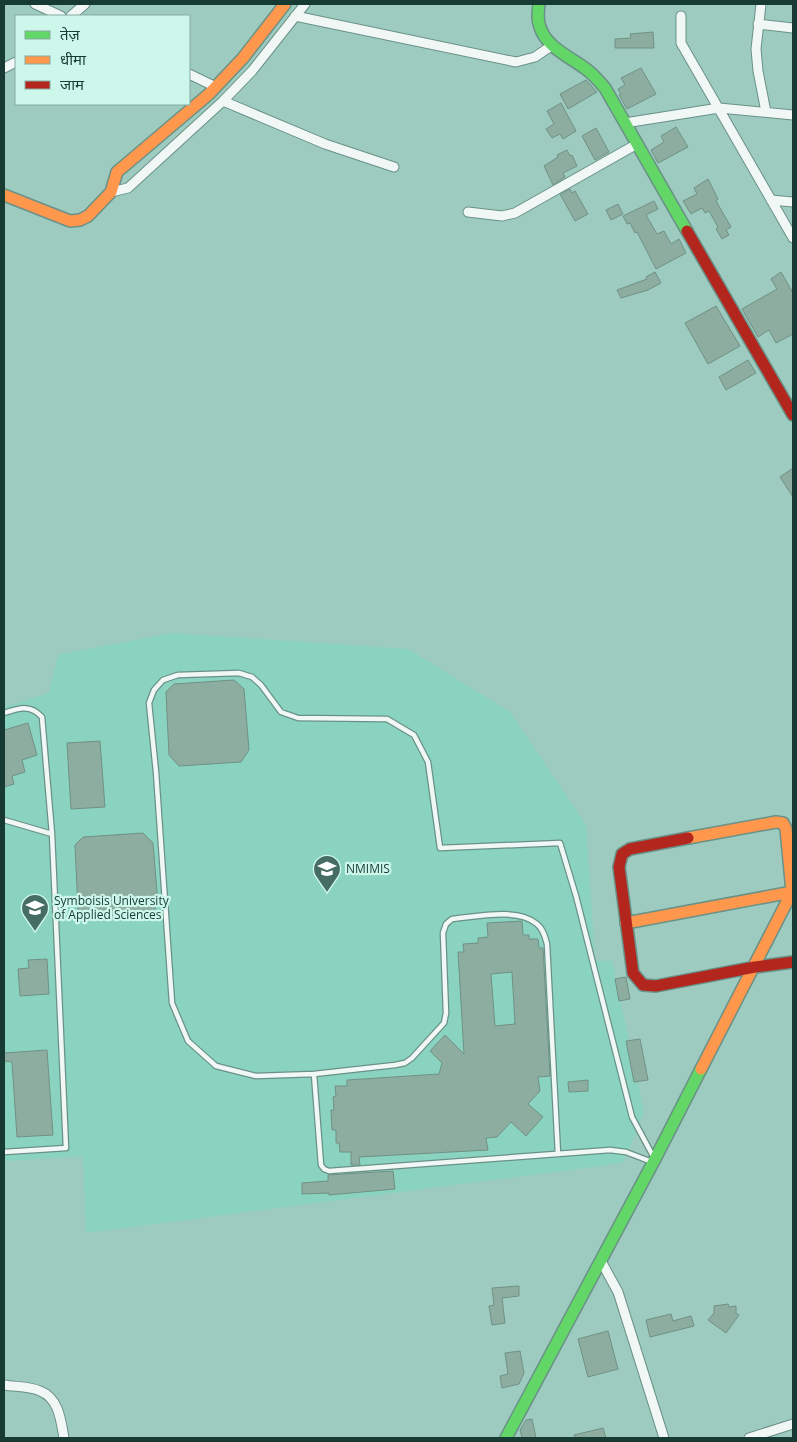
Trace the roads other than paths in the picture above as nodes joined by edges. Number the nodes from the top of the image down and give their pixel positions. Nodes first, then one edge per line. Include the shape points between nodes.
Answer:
1 (35, 4) edge
2 (85, 4) edge
3 (285, 4) edge
4 (305, 4) edge
5 (539, 4) edge
6 (761, 4) edge
7 (60, 15) edge
8 (72, 15) edge
9 (295, 16) junction
10 (681, 16) dead end
11 (758, 24) junction
12 (793, 28) edge
13 (551, 46) junction
14 (190, 74) edge
15 (216, 87) junction
16 (224, 101) junction
17 (718, 108) junction
18 (766, 112) junction
19 (793, 115) edge
20 (625, 123) junction
21 (638, 144) junction
22 (394, 167) dead end
23 (111, 192) junction
24 (4, 195) edge
25 (771, 200) junction
26 (793, 202) edge
27 (468, 212) dead end
28 (793, 238) edge
29 (793, 415) edge
30 (4, 713) edge
31 (4, 820) edge
32 (52, 834) junction
33 (793, 891) edge
34 (626, 922) junction
35 (793, 962) edge
36 (755, 967) junction
37 (314, 1074) junction
38 (4, 1152) edge
39 (558, 1154) junction
40 (654, 1161) junction
41 (601, 1261) junction
42 (4, 1385) edge
43 (793, 1424) edge
44 (64, 1438) edge
45 (506, 1438) edge
46 (664, 1438) edge
47 (749, 1438) edge

1 - 7 street
2 - 8 street
3 - 15 street
4 - 9 street
5 - 13 street via 537,14 541,32
6 - 11 street
9 - 13 street via 516,62 535,57
9 - 16 street
10 - 17 street via 681,43
11 - 12 street
11 - 18 street via 756,49
13 - 20 street via 594,75
14 - 15 street
15 - 23 street via 117,172
16 - 22 street via 325,144
16 - 23 street via 128,188
17 - 18 street
17 - 20 street
17 - 25 street
18 - 19 street
20 - 21 street
21 - 27 street via 515,213 502,216
21 - 29 street
23 - 24 street via 88,216 70,221
25 - 26 street
25 - 28 street
30 - 32 lane via 26,708 36,710 42,717
31 - 32 lane
32 - 38 lane via 66,1148
33 - 34 street
33 - 34 street via 783,823 630,848 622,854 619,867
33 - 36 street
34 - 36 street via 633,974 643,985 656,986
35 - 36 street
36 - 40 street
37 - 39 lane via 321,1165 329,1171
37 - 39 lane via 395,1065 412,1058 444,1023 446,924 452,920 505,915 527,918 544,932 547,944
37 - 40 lane via 264,1077 216,1066 188,1041 172,1003 149,703 163,680 178,675 239,673 252,677 261,685 281,712 298,718 387,719 414,735 428,762 440,848 560,843 632,1117
39 - 40 lane via 620,1150
40 - 41 street
41 - 45 street
41 - 46 street via 618,1292
42 - 44 street via 40,1391 55,1402
43 - 47 street

